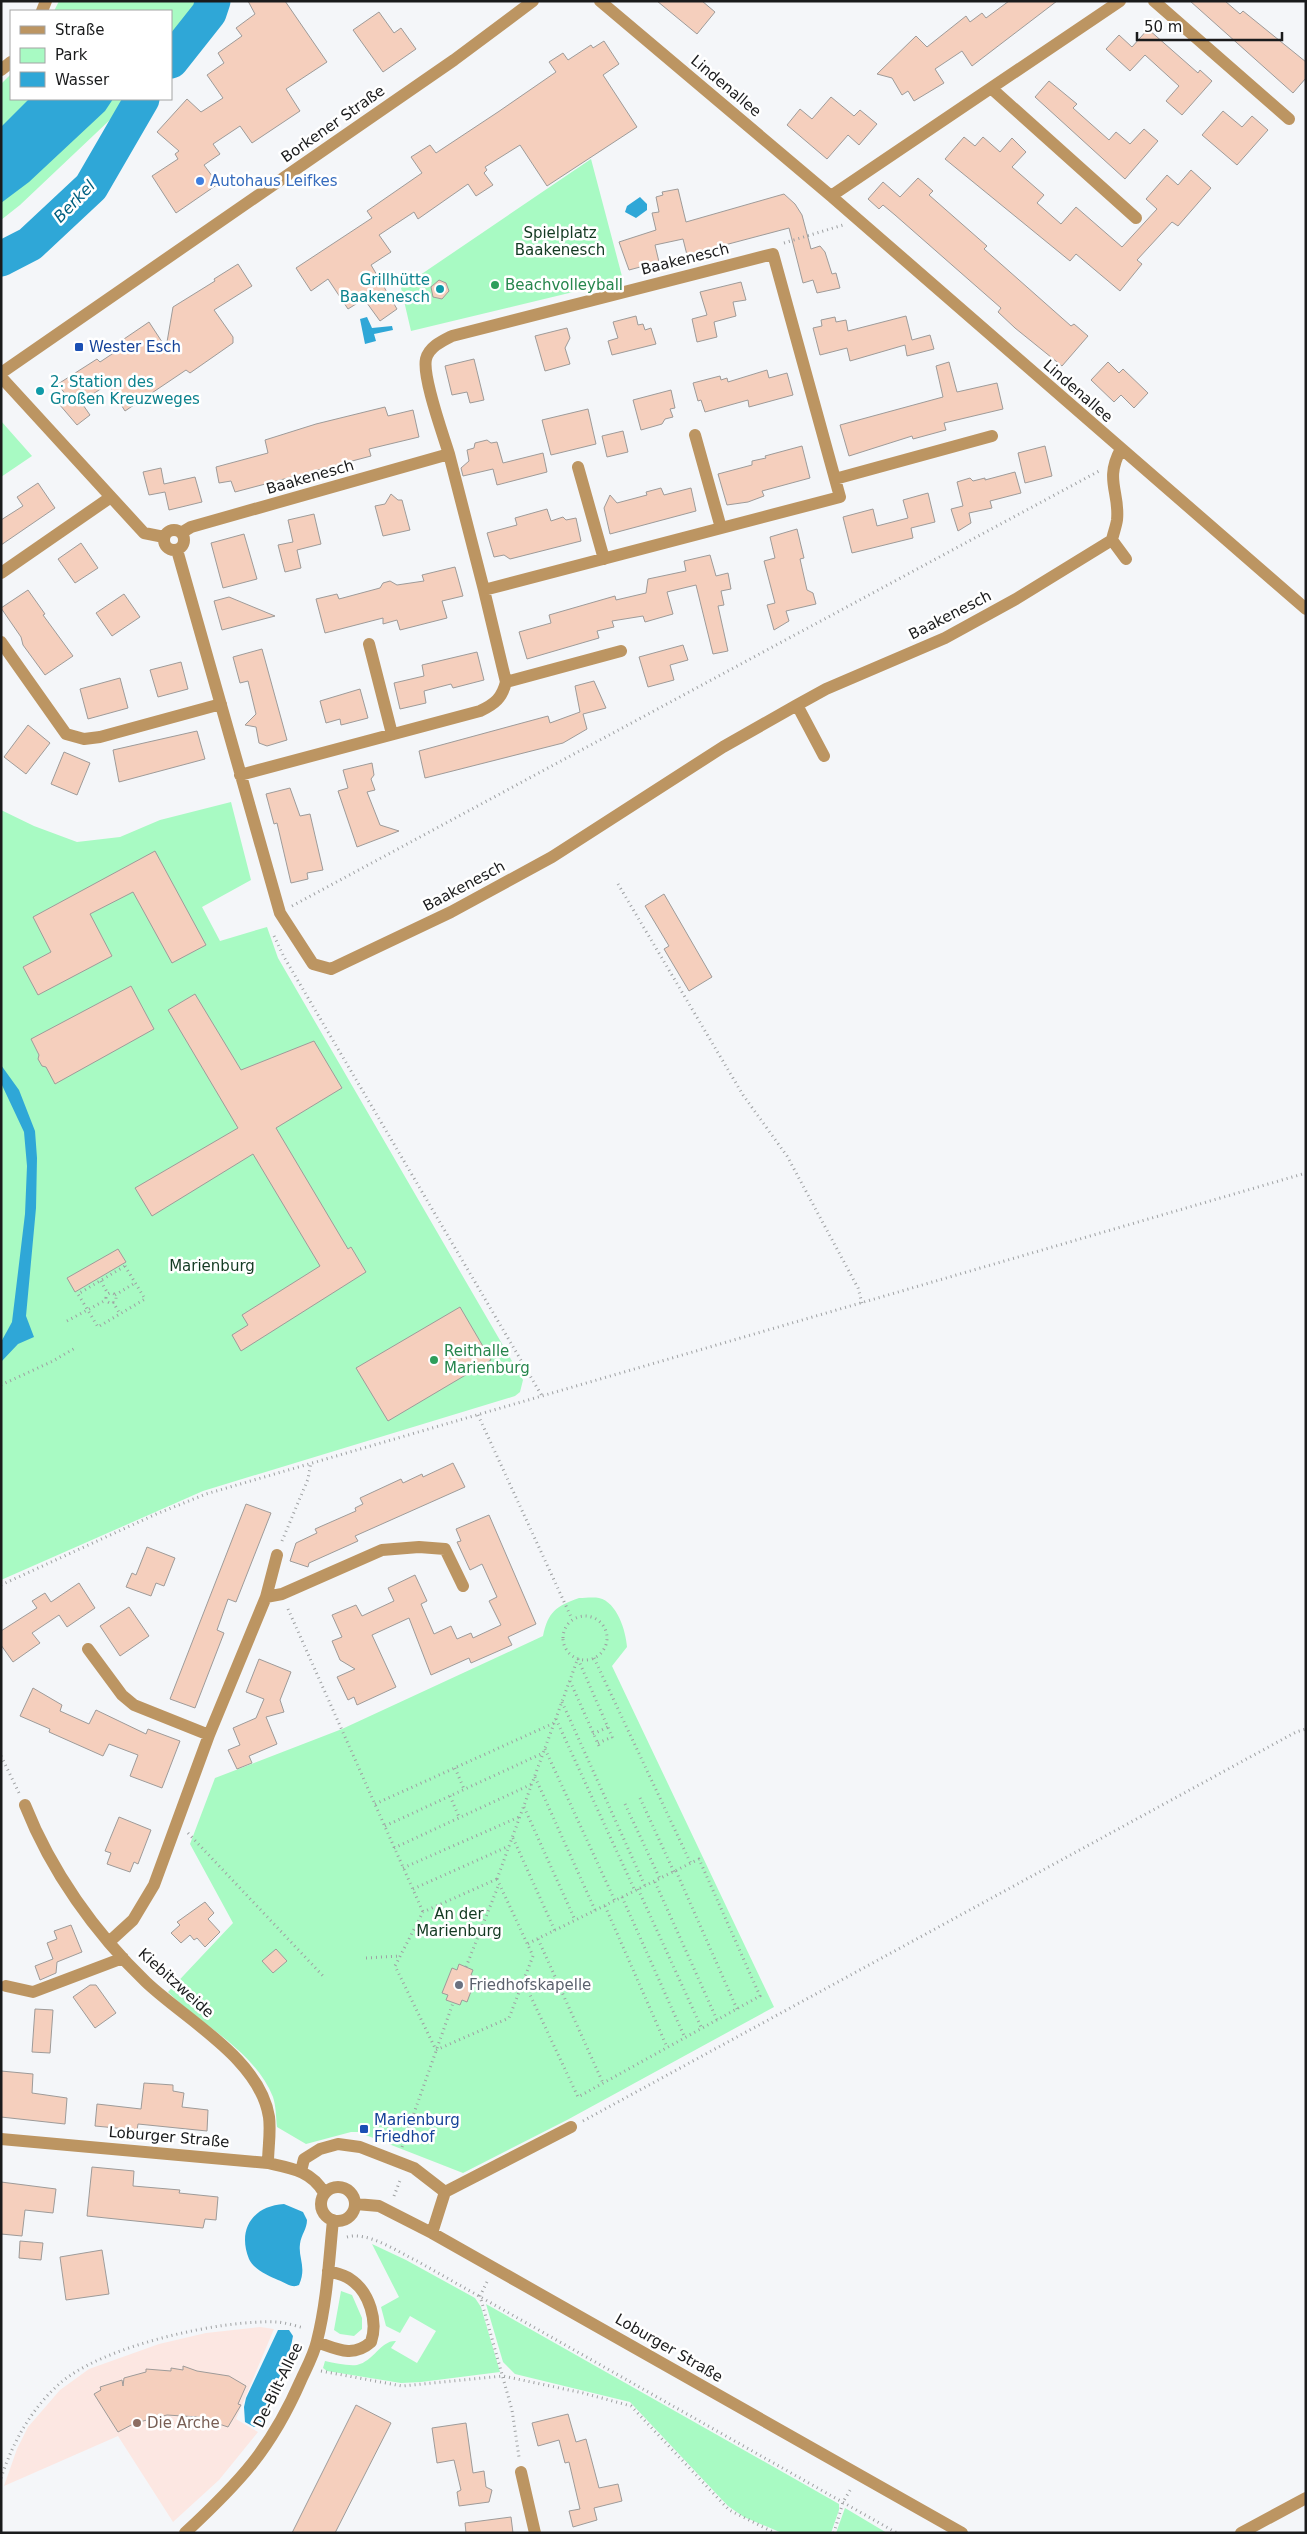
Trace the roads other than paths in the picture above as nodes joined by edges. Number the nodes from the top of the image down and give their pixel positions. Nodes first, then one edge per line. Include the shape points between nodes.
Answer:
1 (533, 1) edge
2 (600, 1) edge
3 (1120, 1) edge
4 (1154, 1) edge
5 (991, 88) junction
6 (1289, 119) dead end
7 (831, 196) junction
8 (1136, 218) dead end
9 (1, 373) edge
10 (1, 377) edge
11 (695, 435) dead end
12 (992, 436) dead end
13 (1121, 449) junction
14 (449, 454) junction
15 (578, 467) dead end
16 (835, 479) junction
17 (111, 497) junction
18 (721, 528) junction
19 (181, 532) junction
20 (164, 537) junction
21 (1112, 540) junction
22 (177, 550) junction
23 (604, 559) junction
24 (1126, 559) dead end
25 (1, 573) edge
26 (484, 590) junction
27 (1306, 608) edge
28 (1, 642) edge
29 (369, 644) dead end
30 (621, 651) dead end
31 (506, 682) junction
32 (221, 704) junction
33 (796, 705) junction
34 (392, 734) junction
35 (824, 756) dead end
36 (240, 775) junction
37 (277, 1555) road end
38 (463, 1586) dead end
39 (266, 1597) junction
40 (88, 1649) dead end
41 (208, 1735) junction
42 (25, 1805) road end
43 (108, 1942) junction
44 (124, 1958) junction
45 (6, 1986) dead end
46 (571, 2127) road end
47 (1, 2139) edge
48 (268, 2163) junction
49 (302, 2171) junction
50 (445, 2192) junction
51 (324, 2193) junction
52 (356, 2204) junction
53 (333, 2220) junction
54 (432, 2232) junction
55 (328, 2271) junction
56 (317, 2342) junction
57 (521, 2472) road end
58 (1306, 2498) edge
59 (185, 2533) edge
60 (535, 2533) edge
61 (962, 2533) edge
62 (1241, 2533) edge

1 - 9 street, Borkener Straße via 454,60
2 - 7 street, Lindenallee
3 - 5 street
4 - 6 street
5 - 7 street
5 - 8 street
7 - 13 street, Lindenallee
10 - 17 street, Baakenesch
11 - 18 street
12 - 16 street
13 - 21 street via 1113,464 1117,519
13 - 27 street, Lindenallee
14 - 16 street, Baakenesch via 426,376 426,358 434,346 452,336 773,254
14 - 19 street, Baakenesch
14 - 26 street, Baakenesch
15 - 23 street
16 - 18 street via 840,497
17 - 20 street, Baakenesch via 144,533
17 - 25 street
18 - 23 street
19 - 20 street, Baakenesch via 170,531
19 - 22 street, Baakenesch via 184,544
20 - 22 street, Baakenesch via 170,550
21 - 24 street
21 - 33 street, Baakenesch via 946,638
22 - 32 street, Baakenesch
23 - 26 street
26 - 31 street, Baakenesch
28 - 32 street via 66,734 84,739 100,737
29 - 34 street
30 - 31 street
31 - 34 street via 503,695 480,711
32 - 36 street, Baakenesch
33 - 35 street
33 - 36 street, Baakenesch via 723,747 552,857 451,912 331,969 313,964 280,913
34 - 36 street
37 - 39 street
38 - 39 street via 445,1550 382,1550 282,1594
39 - 41 street
40 - 41 street via 122,1695 134,1705
41 - 43 street via 154,1885 133,1920
42 - 43 street, Kiebitzweide via 37,1835
43 - 44 street, Kiebitzweide
44 - 45 street via 33,1992
44 - 48 street, Kiebitzweide via 147,1982 224,2046 250,2075 269,2116
46 - 50 street
47 - 48 street, Loburger Straße
48 - 49 street, Loburger Straße
49 - 50 street via 304,2159 320,2149 338,2144 360,2147 414,2168
49 - 51 street, Loburger Straße via 313,2178
50 - 54 street
51 - 52 street via 333,2187 344,2187 352,2193
51 - 53 street via 322,2209
52 - 53 street via 348,2218
52 - 54 street, Loburger Straße via 380,2206
53 - 55 street, De-Bilt-Allee
54 - 61 street, Loburger Straße
55 - 56 street, De-Bilt-Allee
55 - 56 street via 351,2279 364,2295 375,2329 370,2342 356,2352
56 - 59 street, De-Bilt-Allee via 287,2412 253,2465 226,2496
57 - 60 street
58 - 62 street

